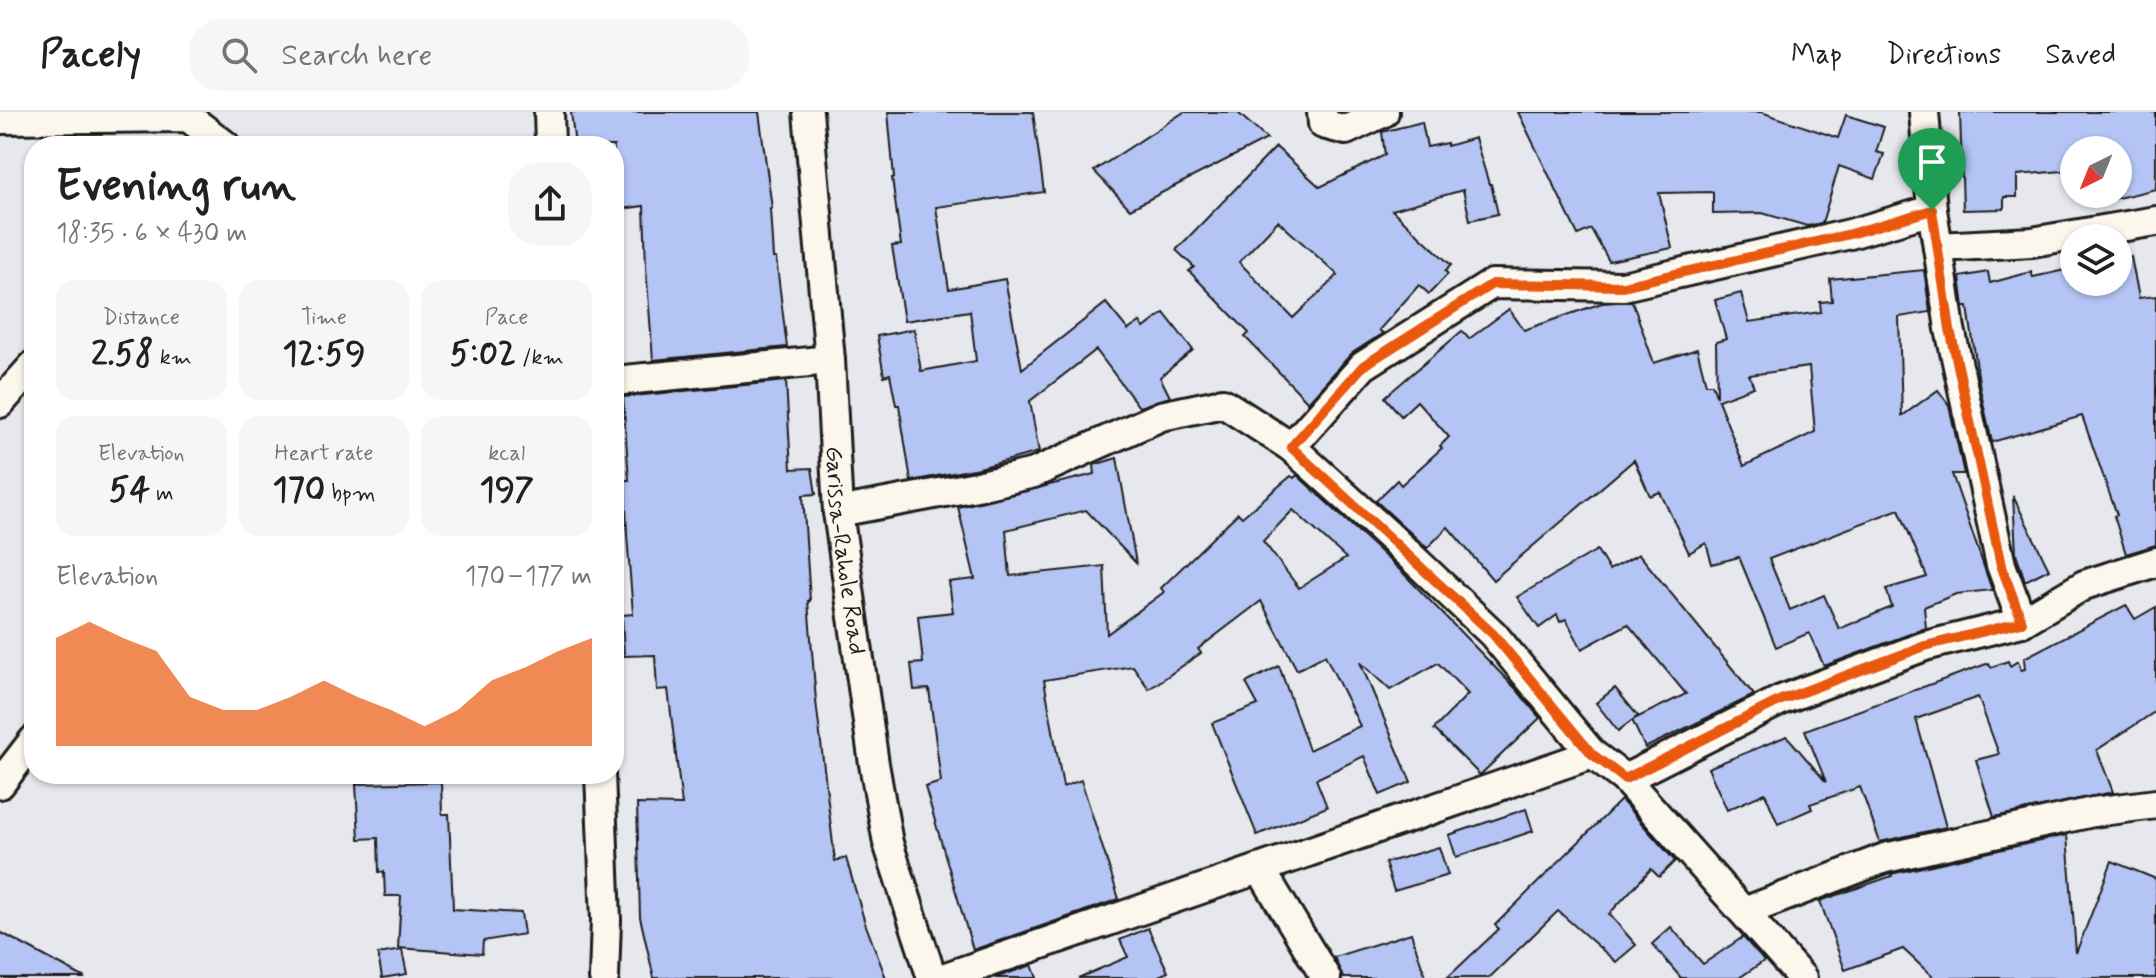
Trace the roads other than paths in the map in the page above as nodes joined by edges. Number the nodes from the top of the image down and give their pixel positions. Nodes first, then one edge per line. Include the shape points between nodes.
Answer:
1 (549, 112) edge
2 (808, 112) edge
3 (1322, 112) edge
4 (1384, 112) edge
5 (1924, 112) edge
6 (0, 119) edge
7 (213, 136) edge
8 (550, 136) edge
9 (1932, 210) junction
10 (2156, 221) edge
11 (1938, 247) junction
12 (830, 360) junction
13 (24, 376) edge
14 (624, 380) edge
15 (0, 403) edge
16 (1291, 447) junction
17 (838, 512) junction
18 (2156, 562) edge
19 (2022, 622) junction
20 (24, 753) edge
21 (1592, 754) junction
22 (1625, 779) junction
23 (0, 784) edge
24 (600, 784) edge
25 (2156, 804) edge
26 (1261, 870) junction
27 (1744, 912) junction
28 (604, 978) edge
29 (932, 978) edge
30 (943, 978) edge
31 (1326, 978) edge
32 (1802, 978) edge

1 - 8 street
2 - 12 street, Garissa-Rahole Road
3 - 4 street via 1323,124 1346,130
5 - 9 street
6 - 7 street via 188,117
9 - 11 street
9 - 16 street via 1623,286 1492,284 1363,366
10 - 11 street via 2032,242
11 - 19 street via 1950,329 2001,565
12 - 14 street
12 - 17 street, Garissa-Rahole Road
13 - 15 street
16 - 17 street via 1223,403 1199,406 1161,416 1034,473
16 - 21 street via 1493,634
17 - 29 street, Garissa-Rahole Road via 888,843
18 - 19 street via 2084,585
19 - 22 street via 1925,646 1781,700
20 - 23 street
21 - 22 street
21 - 26 street
22 - 27 street
24 - 28 street
25 - 27 street via 2093,812 1885,858
26 - 30 street
26 - 31 street
27 - 32 street

